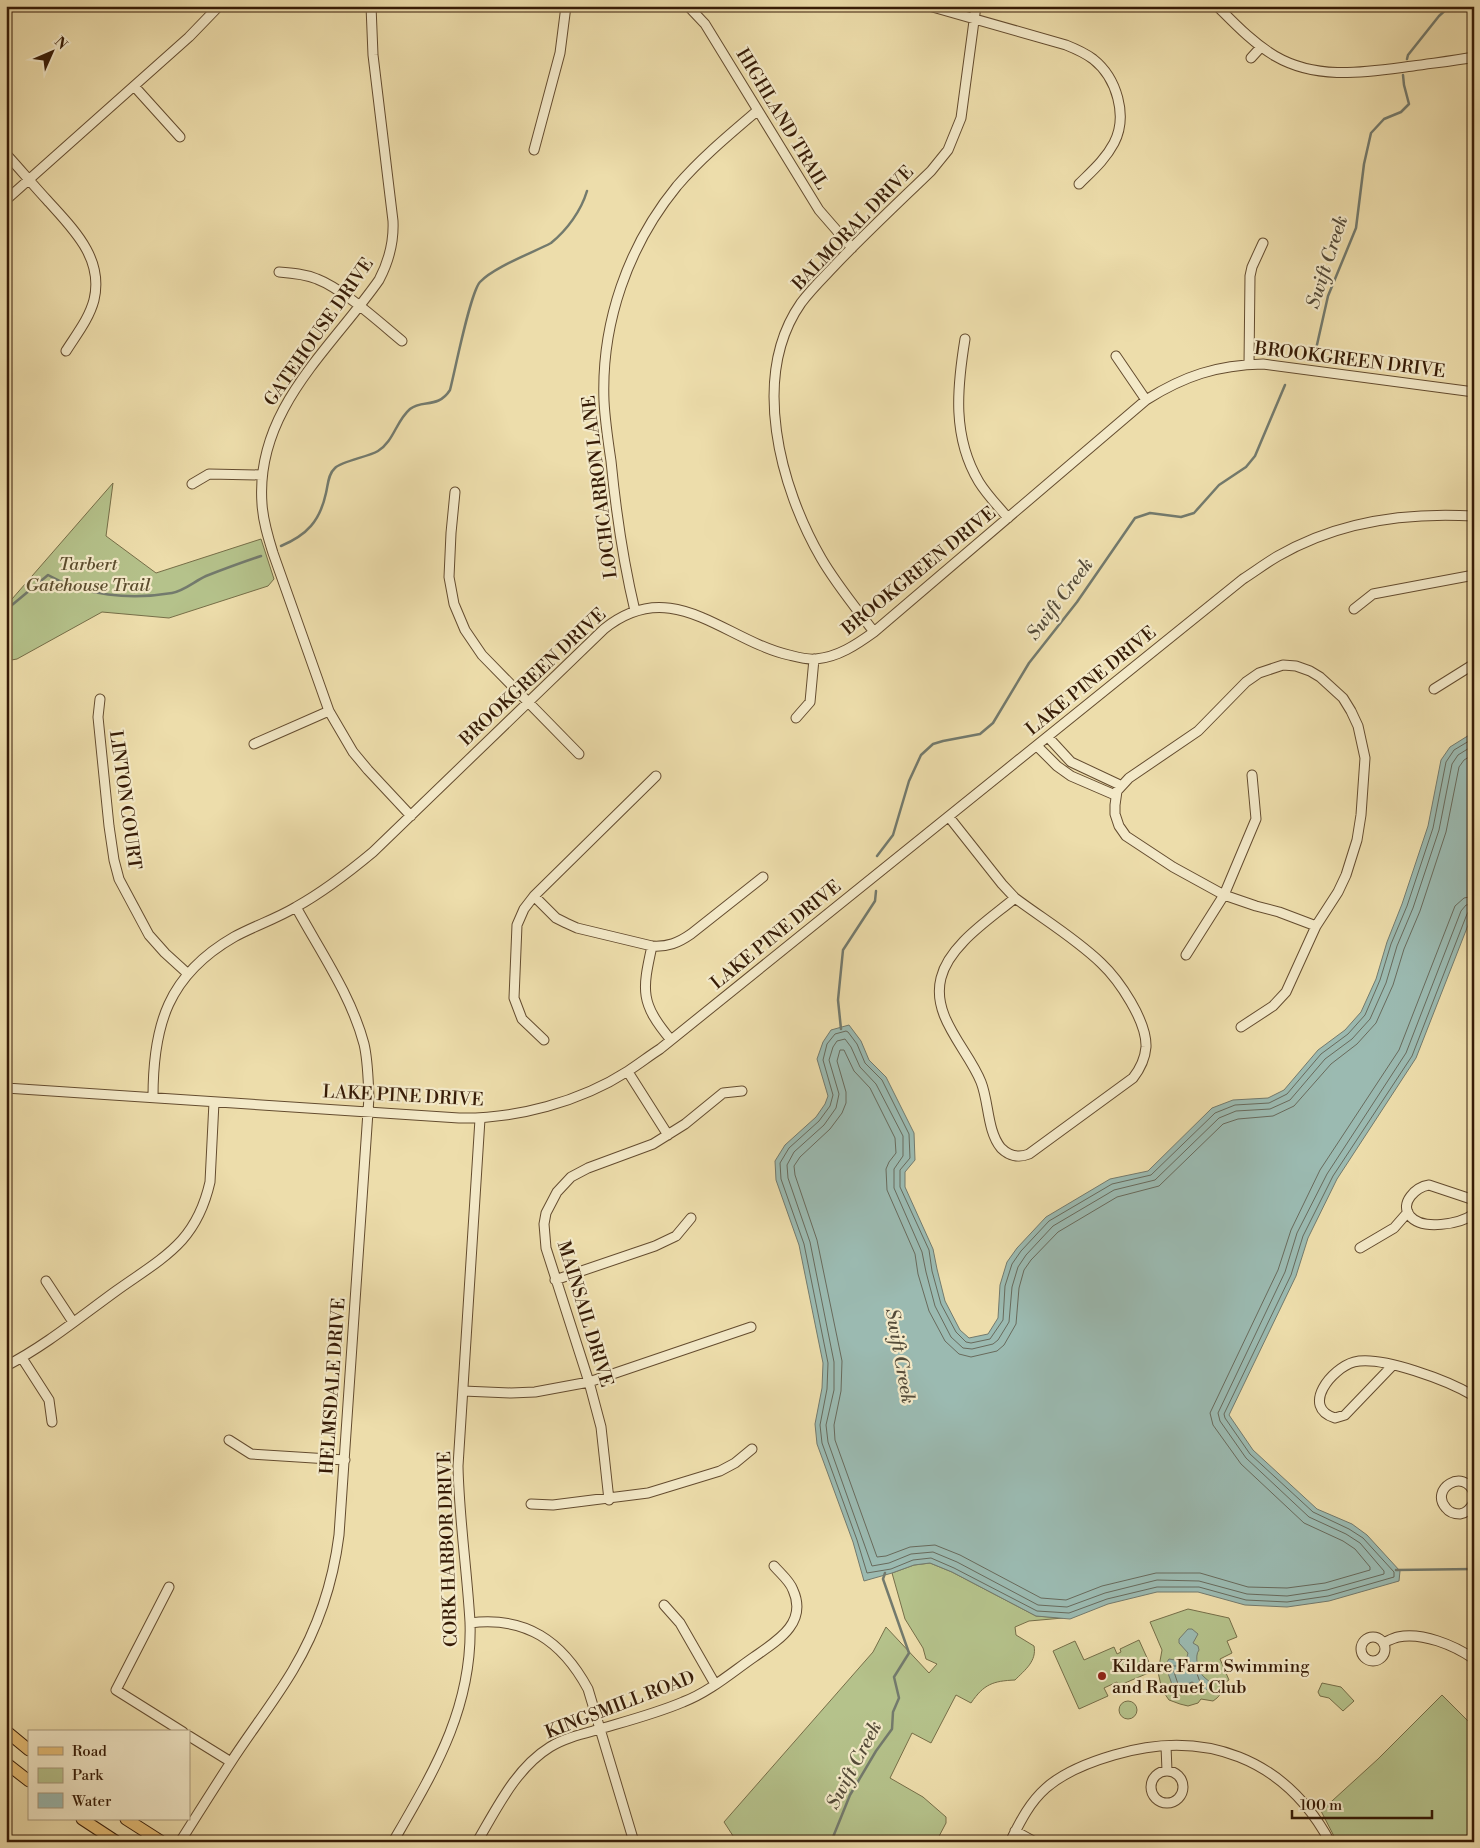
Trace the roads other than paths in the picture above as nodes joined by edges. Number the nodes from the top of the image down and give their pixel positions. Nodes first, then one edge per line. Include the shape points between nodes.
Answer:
1 (219, 6) edge
2 (372, 6) edge
3 (566, 6) edge
4 (688, 6) edge
5 (929, 6) edge
6 (976, 6) edge
7 (1217, 6) edge
8 (974, 19) junction
9 (1261, 47) junction
10 (1474, 57) edge
11 (1251, 58) dead end
12 (134, 86) junction
13 (758, 111) junction
14 (180, 137) dead end
15 (534, 150) dead end
16 (6, 154) edge
17 (29, 180) junction
18 (1079, 184) dead end
19 (6, 200) edge
20 (1263, 243) dead end
21 (852, 248) junction
22 (279, 272) dead end
23 (359, 307) junction
24 (965, 339) dead end
25 (402, 341) dead end
26 (66, 351) dead end
27 (1116, 356) dead end
28 (1249, 364) junction
29 (1474, 392) edge
30 (1146, 400) junction
31 (262, 476) junction
32 (192, 484) dead end
33 (455, 492) dead end
34 (1474, 516) edge
35 (1008, 518) junction
36 (1474, 575) edge
37 (1354, 608) dead end
38 (635, 611) junction
39 (874, 632) junction
40 (814, 659) junction
41 (1474, 664) edge
42 (1434, 689) dead end
43 (100, 699) dead end
44 (527, 702) junction
45 (329, 711) junction
46 (796, 718) dead end
47 (1048, 738) junction
48 (254, 744) dead end
49 (1037, 746) junction
50 (579, 754) dead end
51 (1252, 775) dead end
52 (656, 776) dead end
53 (1120, 786) junction
54 (1115, 795) junction
55 (411, 816) junction
56 (949, 817) junction
57 (763, 876) dead end
58 (1224, 894) junction
59 (534, 896) junction
60 (1015, 898) junction
61 (296, 907) junction
62 (1316, 926) junction
63 (652, 946) junction
64 (1186, 955) dead end
65 (187, 973) junction
66 (1241, 1027) dead end
67 (544, 1040) dead end
68 (672, 1040) junction
69 (628, 1072) junction
70 (6, 1088) edge
71 (742, 1091) dead end
72 (153, 1097) junction
73 (214, 1102) junction
74 (367, 1111) junction
75 (480, 1119) junction
76 (668, 1134) junction
77 (1474, 1200) edge
78 (1408, 1212) junction
79 (1474, 1214) edge
80 (691, 1218) dead end
81 (1360, 1248) dead end
82 (46, 1280) dead end
83 (555, 1280) junction
84 (73, 1322) junction
85 (751, 1327) dead end
86 (22, 1358) junction
87 (1393, 1365) junction
88 (6, 1366) edge
89 (589, 1382) junction
90 (463, 1391) junction
91 (1474, 1396) edge
92 (52, 1422) dead end
93 (229, 1440) dead end
94 (752, 1449) dead end
95 (345, 1460) junction
96 (1473, 1488) edge
97 (609, 1500) junction
98 (1474, 1502) edge
99 (531, 1504) dead end
100 (774, 1566) dead end
101 (169, 1587) dead end
102 (664, 1605) dead end
103 (470, 1623) junction
104 (1383, 1643) dead end
105 (1474, 1659) edge
106 (716, 1684) junction
107 (600, 1729) junction
108 (6, 1730) edge
109 (180, 1730) edge
110 (190, 1737) edge
111 (1166, 1746) junction
112 (28, 1749) edge
113 (231, 1762) junction
114 (6, 1763) edge
115 (1167, 1771) dead end
116 (28, 1780) edge
117 (84, 1820) edge
118 (128, 1820) edge
119 (1015, 1831) junction
120 (1327, 1841) edge
121 (117, 1842) edge
122 (162, 1842) edge
123 (180, 1842) edge
124 (393, 1842) edge
125 (477, 1842) edge
126 (634, 1842) edge
127 (1010, 1842) edge
128 (1035, 1842) edge

1 - 12 street
2 - 23 street, GATEHOUSE DRIVE via 373,54 393,235 386,266
3 - 15 street via 560,53
4 - 13 street, HIGHLAND TRAIL via 705,24
5 - 8 street
6 - 8 street, BALMORAL DRIVE
7 - 9 street
8 - 18 street via 1066,45 1088,56 1107,73 1119,104 1118,134 1102,161
8 - 21 street, BALMORAL DRIVE via 961,118 948,150 931,171
9 - 10 street via 1292,64 1342,74
9 - 11 street
12 - 14 street
12 - 17 street
13 - 21 street, HIGHLAND TRAIL via 819,210
13 - 38 street, LOCHCARRON LANE via 693,169 658,212 634,254 611,323 604,401 618,528
16 - 17 street
17 - 19 street
17 - 26 street via 78,234 92,260 95,274 93,302 87,319
20 - 28 street via 1250,276
21 - 39 street, BALMORAL DRIVE via 801,303 794,315 777,359 774,400 783,460 795,504 821,558
22 - 23 street via 324,282
23 - 25 street
23 - 31 street, GATEHOUSE DRIVE via 285,404 270,439
24 - 35 street via 958,408 961,437 978,480
27 - 30 street
28 - 29 street, BROOKGREEN DRIVE via 1278,365
28 - 30 street, BROOKGREEN DRIVE via 1196,374
30 - 35 street, BROOKGREEN DRIVE
31 - 32 street via 209,474
31 - 45 street, GATEHOUSE DRIVE via 262,506 270,544
33 - 44 street via 449,577 454,604 473,643
34 - 47 street, LAKE PINE DRIVE via 1418,515 1360,523 1278,556 1242,579
35 - 39 street, BROOKGREEN DRIVE
36 - 37 street via 1373,594
38 - 40 street, BROOKGREEN DRIVE via 653,607 686,611 766,648
38 - 44 street, BROOKGREEN DRIVE via 604,628
39 - 40 street, BROOKGREEN DRIVE via 849,649
40 - 46 street via 810,702
41 - 42 street
43 - 65 street, LINTON COURT via 98,717 108,826 119,879 149,936
44 - 50 street
44 - 55 street, BROOKGREEN DRIVE
45 - 48 street
45 - 55 street, GATEHOUSE DRIVE via 353,752
47 - 49 street, LAKE PINE DRIVE
47 - 53 street via 1071,762
49 - 54 street via 1070,776
49 - 56 street, LAKE PINE DRIVE
51 - 58 street via 1256,819
52 - 59 street
53 - 54 street
53 - 62 street via 1198,731 1259,672 1283,665 1296,666 1320,677 1343,698 1351,711 1365,758 1361,815 1346,875
54 - 58 street via 1119,826 1126,836 1173,867
55 - 61 street, BROOKGREEN DRIVE via 361,862
56 - 60 street
56 - 68 street, LAKE PINE DRIVE
57 - 63 street via 682,941 671,946
58 - 62 street
58 - 64 street
59 - 63 street via 556,918 577,928
59 - 67 street via 524,908 517,925 514,998 522,1019
60 - 60 street via 1102,964 1133,1006 1146,1045 1142,1063 1133,1078 1029,1154 1019,1156 1008,1154 997,1142 981,1082 947,1021 939,993 946,964 958,947
61 - 65 street, BROOKGREEN DRIVE via 235,936
61 - 74 street, HELMSDALE DRIVE via 344,992 364,1044 369,1097
62 - 66 street via 1286,992 1273,1006
63 - 68 street via 645,979 647,1000 651,1013
65 - 72 street, BROOKGREEN DRIVE via 158,1032
68 - 69 street, LAKE PINE DRIVE
69 - 75 street, LAKE PINE DRIVE via 558,1103
69 - 76 street
70 - 72 street, LAKE PINE DRIVE
71 - 76 street, MAINSAIL DRIVE via 723,1094
72 - 73 street, LAKE PINE DRIVE
73 - 74 street, LAKE PINE DRIVE
73 - 84 street via 210,1182 189,1231 170,1252
74 - 75 street, LAKE PINE DRIVE
74 - 95 street, HELMSDALE DRIVE
75 - 90 street, CORK HARBOR DRIVE
76 - 83 street, MAINSAIL DRIVE via 637,1151 588,1168 571,1177 557,1192 544,1224 546,1248
77 - 78 street via 1435,1186 1422,1186 1411,1196
78 - 79 street via 1417,1221 1444,1224
78 - 81 street via 1394,1228
80 - 83 street via 676,1236 655,1246
82 - 84 street
83 - 89 street, MAINSAIL DRIVE
84 - 86 street
85 - 89 street
86 - 88 street
86 - 92 street via 49,1400
87 - 87 street via 1364,1361 1343,1366 1321,1393 1322,1411 1335,1418 1345,1414
87 - 91 street via 1452,1384
89 - 90 street via 511,1394
89 - 97 street, MAINSAIL DRIVE via 601,1427
90 - 103 street, CORK HARBOR DRIVE via 458,1502
93 - 95 street via 251,1454
94 - 97 street via 720,1471 648,1494
95 - 113 street, HELMSDALE DRIVE via 336,1556 319,1617 293,1670
96 - 98 street via 1461,1481 1451,1482 1443,1490 1442,1501 1448,1510 1457,1514 1466,1512
97 - 99 street via 553,1506
100 - 106 street, KINGSMILL ROAD via 793,1588 797,1608 794,1621 778,1640
101 - 109 street via 116,1690
102 - 106 street via 680,1623
103 - 107 street via 517,1625 532,1630 555,1645 578,1670 588,1689
103 - 124 street, CORK HARBOR DRIVE via 469,1654 450,1736
104 - 105 street via 1396,1637 1422,1638
106 - 107 street, KINGSMILL ROAD via 683,1702
107 - 125 street, KINGSMILL ROAD via 559,1742 527,1764
107 - 126 street
108 - 112 main road
110 - 113 street
111 - 115 street
111 - 119 street via 1137,1748 1067,1774 1037,1797
111 - 120 street via 1218,1750 1261,1767 1296,1794
113 - 123 street, HELMSDALE DRIVE
114 - 116 main road
117 - 121 main road
118 - 122 main road
119 - 127 street
119 - 128 street

